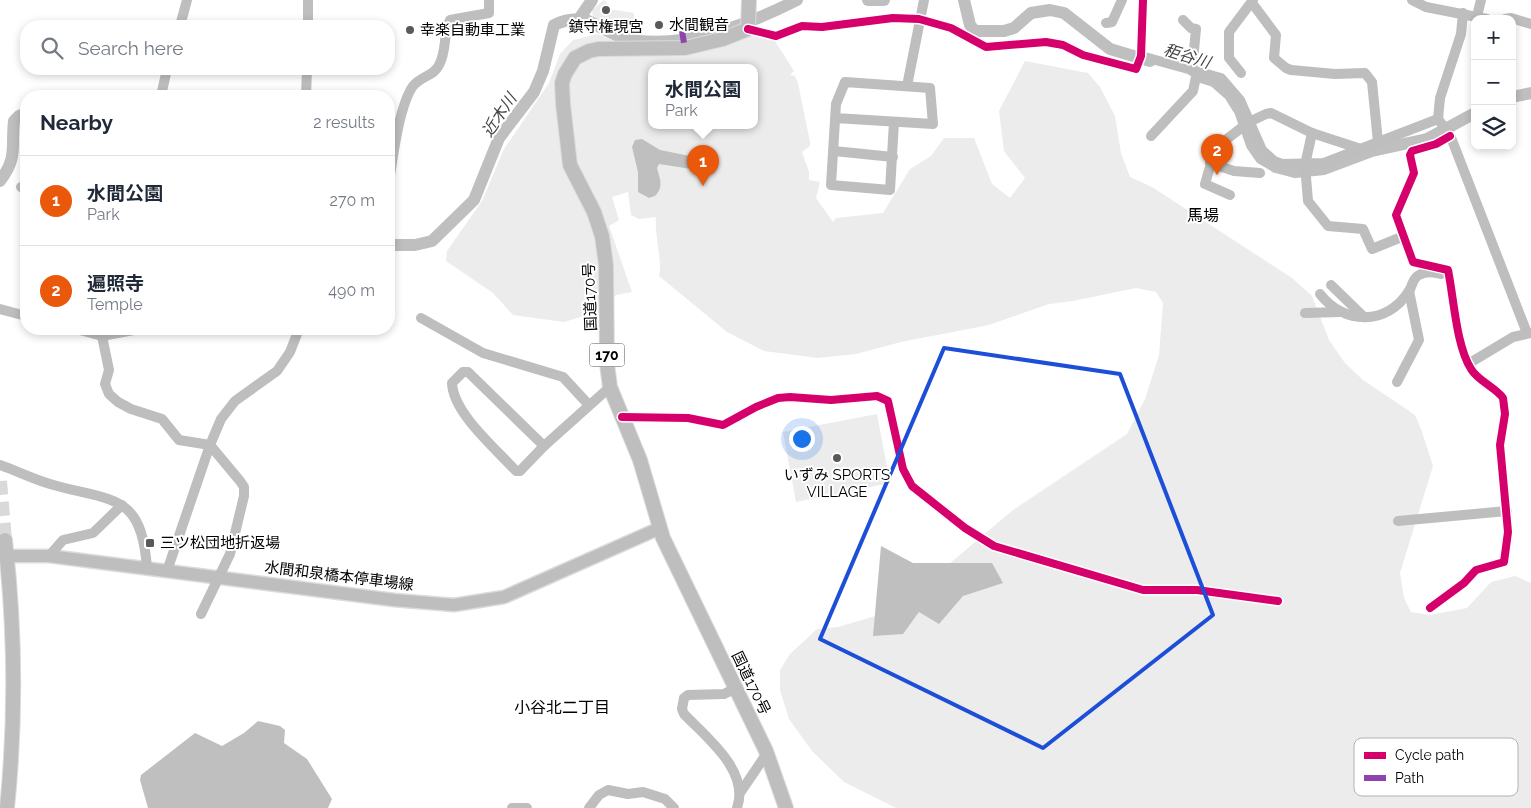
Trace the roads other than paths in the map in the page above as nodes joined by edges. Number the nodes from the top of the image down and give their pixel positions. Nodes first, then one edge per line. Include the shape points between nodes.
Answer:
1 (187, 0) edge
2 (308, 0) edge
3 (489, 0) edge
4 (924, 0) edge
5 (1122, 0) edge
6 (1142, 0) edge
7 (1412, 0) edge
8 (1481, 0) edge
9 (1252, 2) edge
10 (749, 5) edge
11 (1463, 12) junction
12 (1474, 15) edge
13 (1482, 15) edge
14 (919, 19) junction
15 (182, 20) edge
16 (308, 20) edge
17 (1183, 20) dead end
18 (1516, 20) edge
19 (1106, 23) dead end
20 (1531, 24) edge
21 (748, 27) junction
22 (1140, 61) junction
23 (1241, 73) dead end
24 (166, 75) edge
25 (307, 75) edge
26 (1194, 75) junction
27 (907, 86) junction
28 (162, 90) edge
29 (306, 90) edge
30 (835, 118) junction
31 (1438, 119) junction
32 (894, 122) junction
33 (1246, 124) junction
34 (1312, 133) junction
35 (1450, 135) junction
36 (1150, 136) dead end
37 (395, 139) edge
38 (1378, 142) junction
39 (1361, 148) junction
40 (834, 151) junction
41 (893, 157) junction
42 (1210, 163) junction
43 (1305, 165) junction
44 (1260, 173) dead end
45 (1230, 195) dead end
46 (1404, 236) junction
47 (1450, 276) junction
48 (1331, 286) dead end
49 (1409, 291) junction
50 (1320, 294) dead end
51 (0, 309) edge
52 (20, 312) edge
53 (1341, 312) junction
54 (1305, 313) dead end
55 (1364, 317) junction
56 (421, 318) dead end
57 (1529, 333) edge
58 (98, 335) edge
59 (107, 335) edge
60 (297, 335) edge
61 (102, 336) junction
62 (1468, 364) junction
63 (1397, 382) dead end
64 (610, 386) junction
65 (588, 404) junction
66 (622, 417) junction
67 (210, 444) junction
68 (544, 446) junction
69 (0, 465) edge
70 (122, 505) junction
71 (1507, 511) junction
72 (1398, 521) dead end
73 (660, 528) junction
74 (5, 540) dead end
75 (3, 555) edge
76 (49, 556) junction
77 (147, 569) junction
78 (168, 571) junction
79 (220, 578) junction
80 (0, 591) edge
81 (1278, 601) dead end
82 (1430, 608) dead end
83 (201, 614) dead end
84 (736, 688) junction
85 (767, 753) junction
86 (0, 785) edge
87 (740, 793) junction
88 (6, 808) edge
89 (512, 808) edge
90 (527, 808) edge
91 (589, 808) edge
92 (674, 808) edge
93 (737, 808) edge
94 (786, 808) edge

1 - 15 street
2 - 16 street
3 - 37 street via 489,13 450,20 441,62 437,70 413,87
4 - 14 street
5 - 19 street via 1112,22
6 - 22 street
7 - 11 street via 1426,7
8 - 13 street
9 - 23 street via 1229,32 1229,58
9 - 38 street via 1276,35 1274,58 1286,68 1335,74 1365,73 1372,82
10 - 21 highway
11 - 12 street
11 - 31 street via 1458,46 1440,98
14 - 21 street via 893,18 822,27 802,26 776,36
14 - 22 street via 951,28 986,47 1046,42 1136,69
14 - 27 street
17 - 26 street via 1196,29
18 - 20 street
21 - 64 highway, 国道170号 / 170 via 723,38 685,48 589,51 575,58 565,74 562,82 567,156 600,226 604,246
22 - 26 street
24 - 28 street
25 - 29 street
26 - 33 street via 1221,78 1230,86 1240,100
26 - 36 street via 1193,91
27 - 30 street via 844,82
27 - 32 street via 930,88 933,124
30 - 32 street
30 - 40 street
31 - 35 street
31 - 38 street
32 - 41 street
33 - 34 street via 1271,113
33 - 42 street via 1223,142
33 - 43 street via 1268,157 1282,164
34 - 39 street
34 - 43 street
35 - 46 street via 1436,144 1412,151 1410,155 1414,173 1396,215
35 - 57 street
38 - 39 street
39 - 43 street via 1324,163
40 - 41 street
40 - 41 street via 832,185 851,187 890,190
42 - 44 street
42 - 45 street via 1205,184
43 - 46 street via 1308,201 1328,226 1363,229 1372,249
46 - 47 street via 1413,262 1448,270
47 - 49 street via 1424,273 1414,279
47 - 62 street via 1458,337
48 - 55 street
49 - 55 street via 1386,314
49 - 63 street via 1419,340
50 - 53 street
51 - 52 street
53 - 54 street
53 - 55 street via 1356,318
56 - 65 street via 483,353 563,378
57 - 62 street via 1513,337
58 - 61 street
59 - 61 street
60 - 67 street via 281,366 226,411
61 - 67 street via 109,370 105,384 109,394 131,409 162,419 179,440
62 - 71 street via 1472,372 1500,394 1505,406 1500,445
64 - 65 street
64 - 66 highway, 国道170号 / 170
65 - 68 street
66 - 73 highway, 国道170号 / 170 via 640,460
66 - 81 street via 688,418 723,425 778,398 832,400 877,396 888,401 903,469 912,486 965,528 994,546 1143,590 1197,590
67 - 78 street
67 - 79 street via 244,487 236,537
68 - 68 street via 516,471 475,427 456,400 452,383 463,372 468,372
69 - 70 street
70 - 76 street via 93,534 64,540
70 - 77 street via 140,527 146,542
71 - 72 street
71 - 82 street via 1504,562 1476,570
73 - 79 main road, 水間和泉橋本停車場線 via 504,597 466,604 435,604
73 - 84 highway, 国道170号 / 170
74 - 75 highway
75 - 76 main road, 水間和泉橋本停車場線
75 - 88 highway via 13,716
76 - 77 main road, 水間和泉橋本停車場線
77 - 78 main road, 水間和泉橋本停車場線
78 - 79 main road, 水間和泉橋本停車場線
79 - 83 street
80 - 86 highway via 5,726
84 - 85 highway, 国道170号 / 170
84 - 87 street via 724,694 688,695 682,709 728,764 738,781
85 - 87 street
85 - 94 highway, 国道170号 / 170
87 - 93 street
89 - 90 street
91 - 92 street via 598,794 608,790 628,794 643,792 664,799

